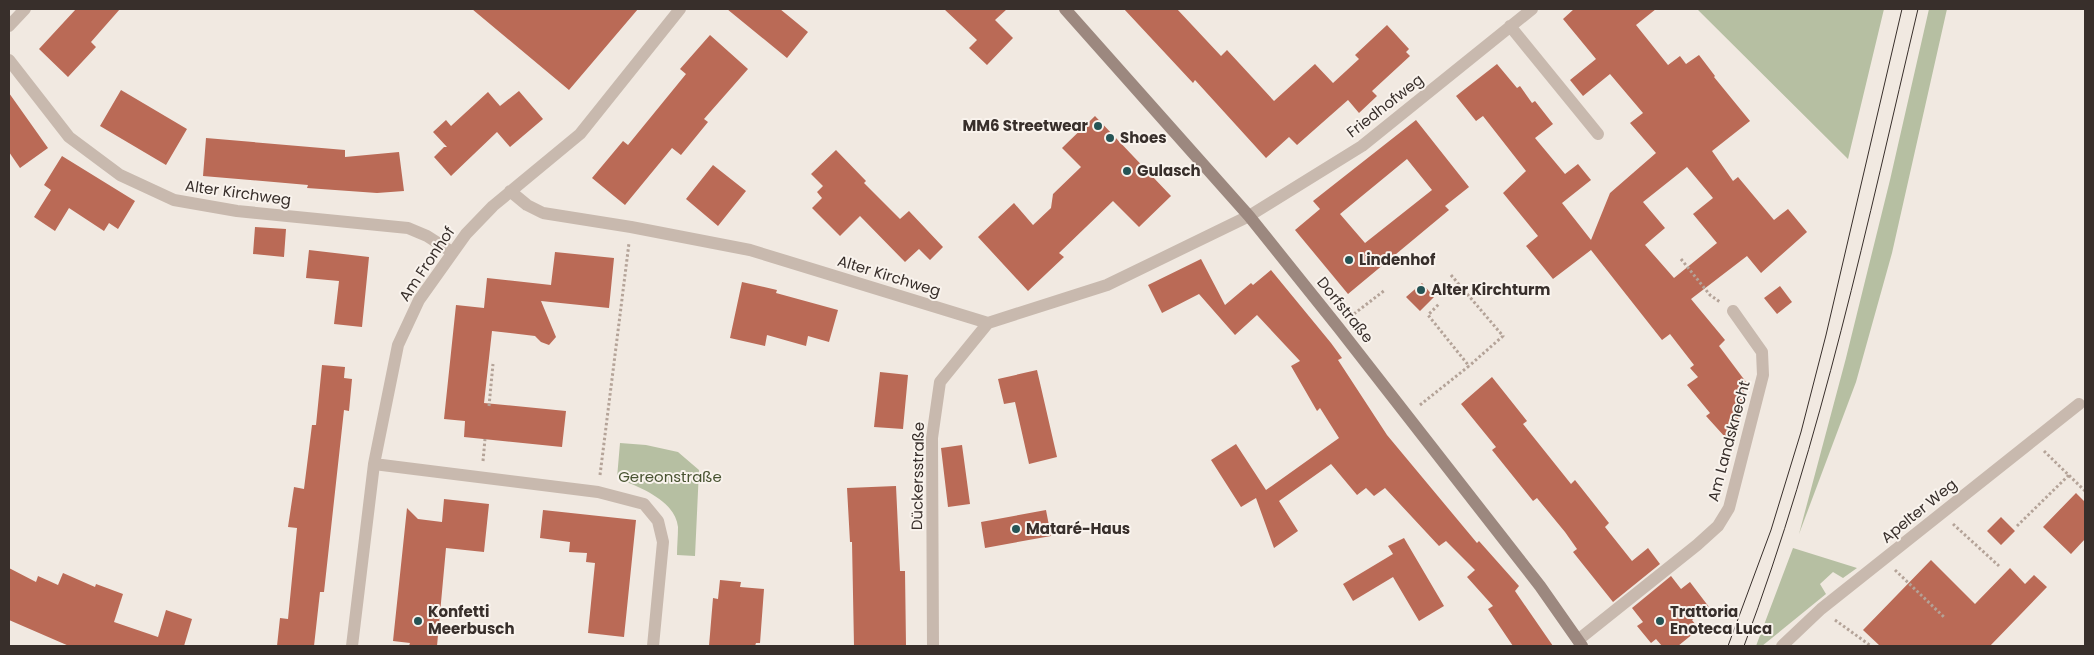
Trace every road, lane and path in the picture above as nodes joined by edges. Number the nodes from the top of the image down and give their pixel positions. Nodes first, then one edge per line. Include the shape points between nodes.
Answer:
1 (25, 9) edge
2 (680, 9) edge
3 (1065, 9) edge
4 (1532, 9) edge
5 (9, 26) edge
6 (1510, 26) junction
7 (9, 60) edge
8 (1598, 134) dead end
9 (510, 191) junction
10 (1248, 216) junction
11 (631, 227) junction
12 (452, 252) junction
13 (1681, 259) dead end
14 (1451, 275) dead end
15 (1385, 290) dead end
16 (1439, 304) dead end
17 (1733, 311) joint
18 (988, 323) junction
19 (1338, 327) junction
20 (493, 364) dead end
21 (1469, 366) junction
22 (2079, 404) dead end
23 (489, 406) dead end
24 (1407, 415) junction
25 (485, 439) dead end
26 (2033, 440) junction
27 (374, 464) junction
28 (2069, 475) junction
29 (481, 477) junction
30 (2085, 491) edge
31 (598, 492) junction
32 (1942, 513) junction
33 (2017, 526) dead end
34 (1883, 560) junction
35 (1999, 566) dead end
36 (1821, 609) junction
37 (1945, 618) dead end
38 (1580, 643) edge
39 (352, 646) edge
40 (652, 646) edge
41 (933, 646) edge
42 (1782, 646) edge
43 (1871, 646) edge

1 - 5 street
2 - 9 street, Am Fronhof via 580,134
3 - 10 main road, Dorfstraße
4 - 6 street, Friedhofweg
6 - 8 street
6 - 10 street, Friedhofweg via 1362,146
7 - 12 street, Alter Kirchweg via 69,137 120,175 174,200 237,211 408,228
9 - 11 street, Alter Kirchweg via 543,214
9 - 12 street, Am Fronhof
10 - 18 street via 1107,285
10 - 19 main road, Dorfstraße
11 - 18 street, Alter Kirchweg via 750,250
11 - 31 path
12 - 27 street, Am Fronhof via 419,300 398,345
13 - 17 path via 1710,295
14 - 21 path via 1503,336
15 - 19 path
16 - 21 path via 1428,315
17 - 38 street, Am Landsknecht via 1762,352 1763,375 1729,508 1718,526
18 - 41 street, Dückersstraße via 940,382 932,438
19 - 24 main road, Dorfstraße
20 - 23 path
21 - 24 path
22 - 26 street, Apelter Weg
24 - 38 main road, Dorfstraße via 1540,586
25 - 29 path
26 - 28 path
26 - 32 street, Apelter Weg
27 - 29 street
27 - 39 street, Am Fronhof
28 - 30 path
28 - 33 path
29 - 31 street
31 - 40 street via 644,504 658,521 663,542
32 - 34 street, Apelter Weg
32 - 35 path
34 - 36 street, Apelter Weg
34 - 37 path
36 - 42 street, Apelter Weg
36 - 43 path

